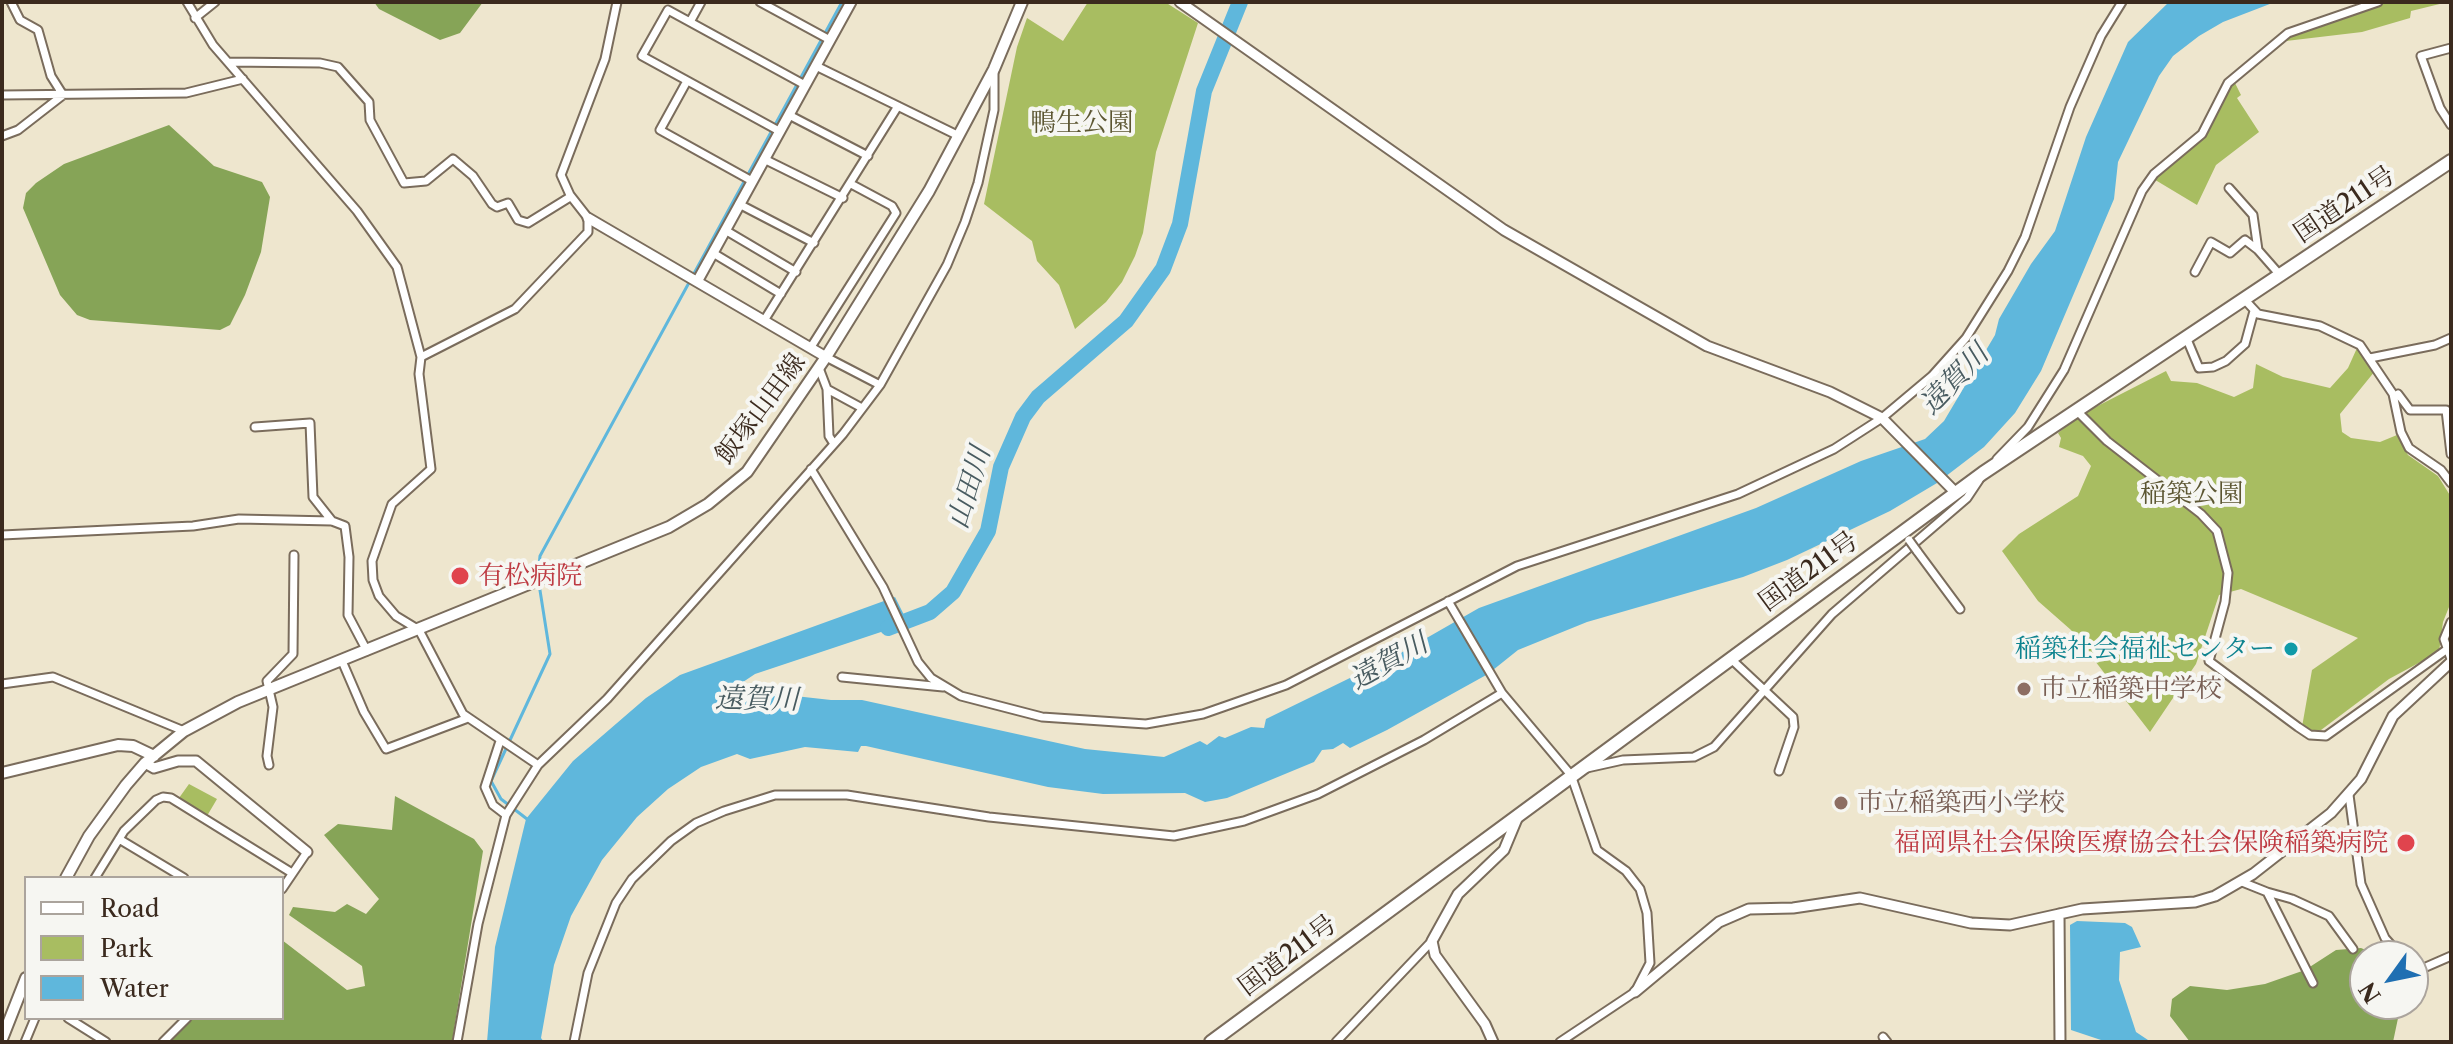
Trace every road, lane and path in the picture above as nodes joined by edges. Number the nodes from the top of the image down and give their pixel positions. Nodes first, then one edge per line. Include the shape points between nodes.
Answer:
1 (11, 2) edge
2 (187, 2) edge
3 (215, 2) edge
4 (617, 2) edge
5 (701, 2) edge
6 (760, 2) edge
7 (851, 2) edge
8 (1022, 2) edge
9 (1180, 2) edge
10 (2122, 2) edge
11 (2378, 2) edge
12 (195, 18) junction
13 (690, 22) junction
14 (830, 40) junction
15 (2451, 48) edge
16 (228, 62) junction
17 (816, 66) junction
18 (994, 69) junction
19 (243, 79) junction
20 (687, 81) junction
21 (805, 85) junction
22 (2, 95) edge
23 (63, 95) junction
24 (898, 106) junction
25 (789, 115) junction
26 (2451, 125) edge
27 (779, 131) junction
28 (2, 136) edge
29 (959, 136) junction
30 (868, 156) junction
31 (764, 159) junction
32 (2451, 161) edge
33 (752, 181) junction
34 (851, 184) junction
35 (2229, 188) dead end
36 (570, 197) junction
37 (843, 198) junction
38 (739, 204) junction
39 (588, 218) junction
40 (725, 230) junction
41 (814, 243) junction
42 (2258, 250) junction
43 (713, 253) junction
44 (796, 272) junction
45 (2195, 272) dead end
46 (2280, 275) junction
47 (698, 280) junction
48 (781, 294) junction
49 (2244, 299) junction
50 (2254, 311) junction
51 (765, 319) junction
52 (2186, 337) junction
53 (2451, 338) edge
54 (811, 347) junction
55 (421, 357) junction
56 (826, 357) junction
57 (2370, 358) junction
58 (819, 368) junction
59 (2385, 379) junction
60 (880, 385) junction
61 (827, 389) junction
62 (862, 408) junction
63 (2076, 410) junction
64 (1882, 418) junction
65 (255, 427) dead end
66 (834, 444) junction
67 (2451, 454) edge
68 (811, 469) junction
69 (1983, 473) junction
70 (2450, 478) edge
71 (1954, 490) junction
72 (332, 521) junction
73 (2, 535) edge
74 (1906, 536) junction
75 (294, 555) dead end
76 (1449, 603) junction
77 (1960, 609) dead end
78 (2451, 622) edge
79 (419, 630) junction
80 (2446, 650) junction
81 (367, 651) junction
82 (1730, 658) junction
83 (342, 661) junction
84 (2451, 661) edge
85 (842, 677) dead end
86 (2, 684) edge
87 (943, 687) junction
88 (268, 691) junction
89 (1501, 691) junction
90 (1764, 691) junction
91 (468, 718) junction
92 (184, 731) junction
93 (502, 742) junction
94 (149, 760) junction
95 (269, 765) dead end
96 (538, 765) junction
97 (1779, 771) dead end
98 (1575, 772) junction
99 (2, 773) edge
100 (2349, 795) junction
101 (1520, 813) junction
102 (506, 815) junction
103 (119, 839) junction
104 (307, 852) joint
105 (292, 873) junction
106 (67, 876) edge
107 (96, 876) edge
108 (181, 876) edge
109 (2242, 882) junction
110 (284, 886) edge
111 (2267, 892) junction
112 (2059, 914) junction
113 (2387, 940) edge
114 (1432, 941) junction
115 (2349, 944) edge
116 (2451, 956) edge
117 (2429, 966) edge
118 (24, 983) edge
119 (2313, 983) dead end
120 (1635, 992) junction
121 (34, 1020) edge
122 (71, 1020) edge
123 (181, 1020) edge
124 (2, 1039) edge
125 (1563, 1041) edge
126 (25, 1042) edge
127 (106, 1042) edge
128 (163, 1042) edge
129 (457, 1042) edge
130 (574, 1042) edge
131 (1211, 1042) edge
132 (1336, 1042) edge
133 (1493, 1042) edge
134 (2060, 1042) edge

1 - 23 street via 20,20 38,30 51,76
2 - 12 street
3 - 12 street
4 - 36 street via 605,59 563,165 561,175
5 - 13 street
6 - 14 street
7 - 14 street
8 - 18 main road, 飯塚山田線
9 - 64 street via 1504,230 1707,346 1830,392
10 - 64 street via 2070,107 2008,271 1966,338 1932,376
11 - 69 street via 2288,33 2228,83 2202,134 2154,174 2142,191 2064,370 2028,427
12 - 16 street
13 - 20 street via 668,10 642,56
13 - 21 street
14 - 17 street
15 - 26 street via 2421,56
16 - 19 street
16 - 36 street via 338,67 369,102 370,120 404,183 426,181 453,159 492,204 508,203 528,223
17 - 21 street
17 - 24 street
18 - 29 main road, 飯塚山田線
18 - 60 street via 994,110 965,222
19 - 23 street via 186,93
19 - 55 street via 386,247 397,267
20 - 27 street
20 - 33 street via 660,130
21 - 25 street
22 - 23 street
23 - 28 street
24 - 29 street
24 - 30 street
25 - 27 street
25 - 30 street
27 - 31 street
29 - 56 main road, 飯塚山田線
30 - 34 street
31 - 33 street
31 - 37 street
32 - 46 highway, 国道211号
33 - 38 street
34 - 37 street
34 - 54 street via 896,213
35 - 42 street via 2256,221
36 - 39 street
37 - 41 street
38 - 40 street
38 - 41 street
39 - 47 street
39 - 55 street via 584,241 528,299
40 - 43 street
40 - 44 street
41 - 44 street
42 - 45 street via 2245,240 2230,253 2211,242
42 - 46 street
43 - 47 street
43 - 48 street
44 - 48 street
46 - 49 highway, 国道211号
47 - 51 street
48 - 51 street
49 - 50 street
49 - 52 highway, 国道211号
50 - 52 street via 2245,344 2213,367 2199,368
50 - 57 street via 2270,319 2320,326 2360,345
51 - 54 street
52 - 63 highway, 国道211号
53 - 57 street
54 - 56 street
55 - 79 street via 431,469 392,504 372,561 379,596 396,616
56 - 58 main road, 飯塚山田線
56 - 60 street
57 - 59 street
58 - 61 street
58 - 79 main road, 飯塚山田線 via 747,472 708,504 669,527
59 - 67 street via 2406,409 2446,410
59 - 70 street via 2409,448
60 - 62 street
61 - 62 street
61 - 66 street
62 - 66 street
63 - 69 highway, 国道211号
63 - 80 street via 2217,531 2228,573 2209,661 2310,735 2326,736
64 - 71 street
64 - 76 street via 1772,480 1517,566
65 - 72 street via 310,423 313,497
66 - 68 street
68 - 87 street via 883,587 918,662
68 - 96 street via 607,699
69 - 71 highway, 国道211号
69 - 90 street via 1967,498 1832,614
71 - 74 highway, 国道211号
72 - 73 street via 239,519
72 - 81 street via 345,526 348,615
74 - 77 street, bridge
74 - 82 highway, 国道211号
75 - 88 street via 293,654 267,681
76 - 87 street via 1286,685 1203,714 1146,724 1042,717
76 - 89 street
78 - 80 street
79 - 81 main road, 飯塚山田線
79 - 91 street
80 - 84 street
81 - 83 main road, 飯塚山田線
82 - 90 street
82 - 98 highway, 国道211号
83 - 88 main road, 飯塚山田線
83 - 91 street via 386,749
84 - 100 street via 2393,716
85 - 87 street
86 - 92 street via 53,677
88 - 92 main road, 飯塚山田線
88 - 95 street via 273,707
89 - 98 street
89 - 130 street via 1424,740 1318,794 1244,821 1174,836 808,792 775,795 724,811 671,841 624,891 598,941
90 - 97 street via 1793,717
90 - 98 street via 1723,739 1694,757 1623,760
91 - 93 street
92 - 94 main road, 飯塚山田線
93 - 96 street
93 - 102 street via 485,787 493,805
94 - 99 main road via 133,746 118,745
94 - 104 street via 154,768 196,761
94 - 106 main road, 飯塚山田線 via 106,812
96 - 102 street
98 - 101 highway, 国道211号
98 - 120 street via 1597,850 1626,871 1640,889 1647,913 1650,963
100 - 109 street
100 - 113 street via 2361,884
101 - 114 street via 1504,850 1458,894
101 - 131 highway, 国道211号
102 - 129 street via 478,924
103 - 105 street via 156,800 171,798
103 - 107 street
103 - 108 street
104 - 105 street
105 - 110 street
109 - 111 street
109 - 112 street via 2195,902
111 - 115 street via 2329,916
111 - 119 street
112 - 120 street via 1991,926 1860,898 1749,909 1719,922
112 - 134 street
114 - 132 street
114 - 133 street via 1435,955
116 - 117 street
118 - 124 main road
120 - 125 street
121 - 126 street
122 - 127 street
123 - 128 street

